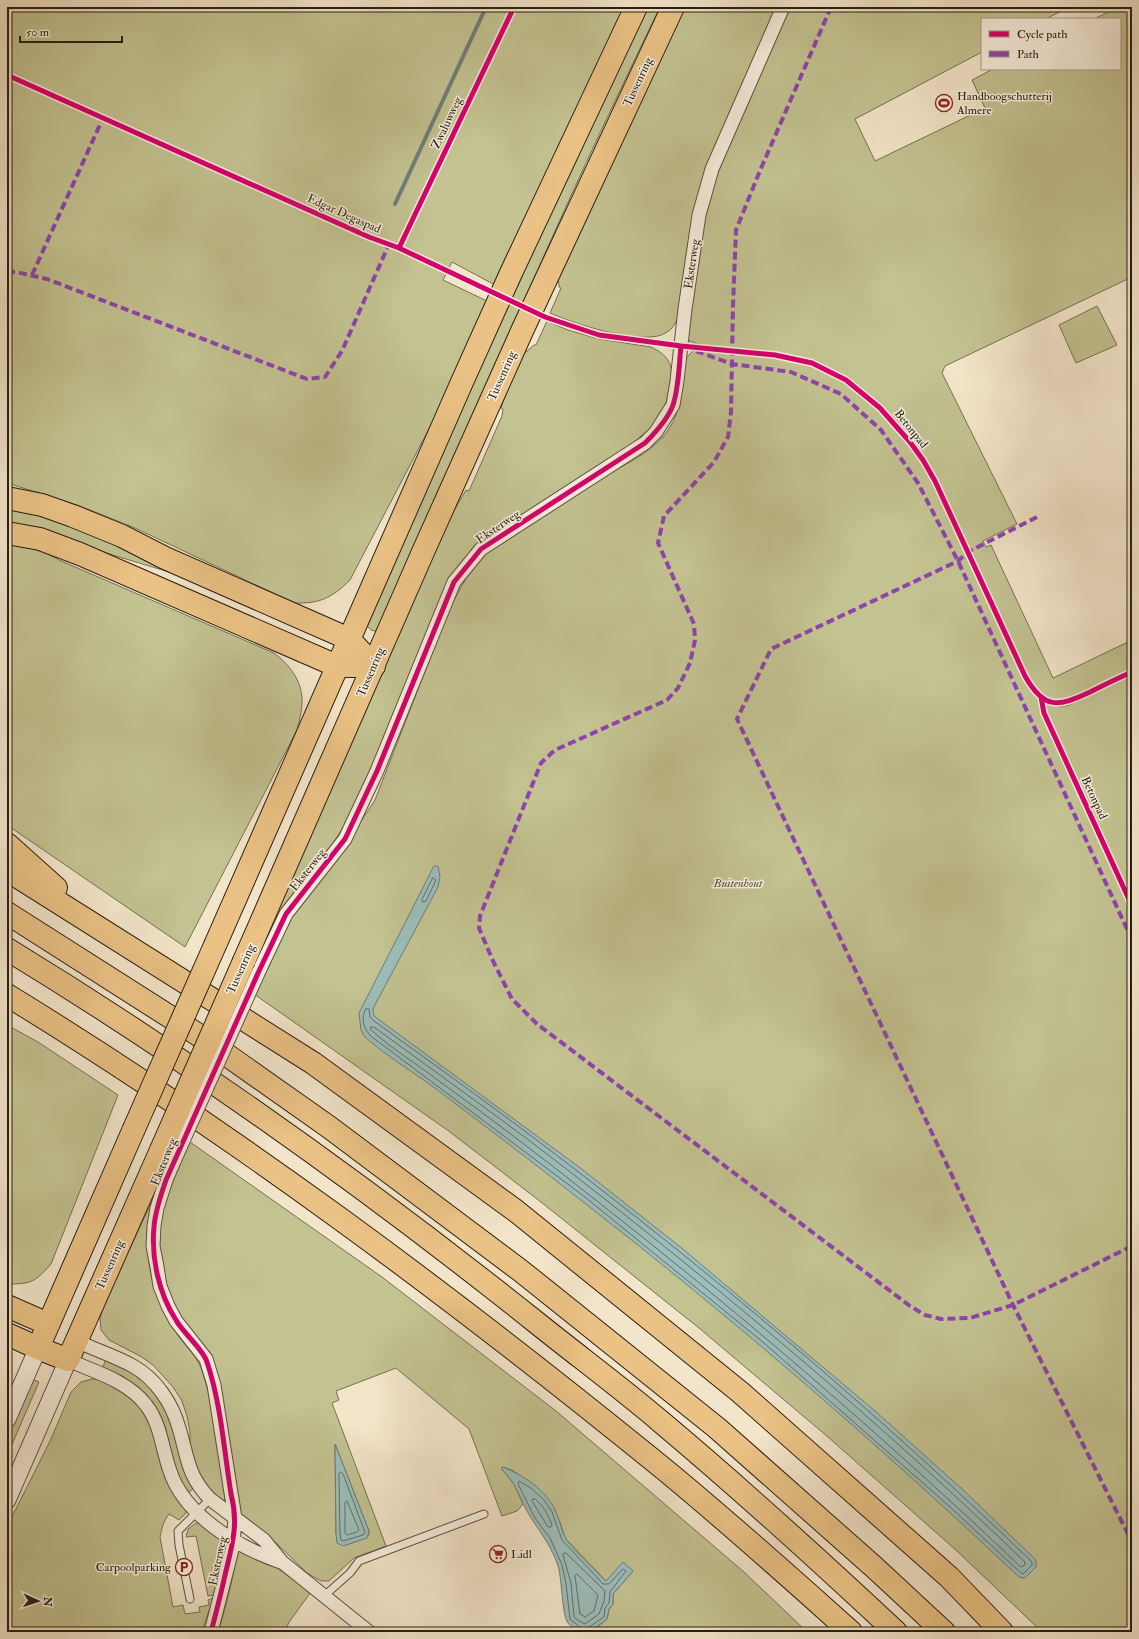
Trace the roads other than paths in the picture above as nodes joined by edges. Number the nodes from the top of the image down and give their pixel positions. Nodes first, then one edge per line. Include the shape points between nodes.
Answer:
1 (636, 7) edge
2 (673, 7) edge
3 (783, 7) edge
4 (7, 498) edge
5 (7, 533) edge
6 (349, 638) junction
7 (337, 666) junction
8 (374, 666) junction
9 (7, 844) edge
10 (7, 870) edge
11 (7, 914) edge
12 (97, 925) junction
13 (7, 949) edge
14 (252, 966) junction
15 (7, 995) edge
16 (7, 1002) edge
17 (73, 1035) junction
18 (168, 1154) junction
19 (7, 1306) edge
20 (48, 1324) junction
21 (7, 1334) edge
22 (38, 1348) junction
23 (73, 1350) junction
24 (7, 1419) edge
25 (210, 1499) junction
26 (7, 1500) edge
27 (196, 1512) junction
28 (484, 1514) dead end
29 (232, 1516) junction
30 (231, 1537) junction
31 (282, 1562) junction
32 (324, 1596) junction
33 (190, 1600) dead end
34 (1001, 1630) edge
35 (211, 1632) edge
36 (369, 1632) edge
37 (851, 1632) edge
38 (896, 1632) edge
39 (944, 1632) edge

1 - 6 highway via 511,273
2 - 8 highway, Tussenring via 522,331
3 - 14 street, Eksterweg via 712,169 699,216 673,405 656,432 645,442 481,549 454,582 377,771 345,839 286,914
4 - 6 highway via 73,516 122,536 172,561
5 - 7 highway via 40,539 80,554
6 - 7 highway
6 - 8 highway
7 - 8 highway
7 - 20 highway, bridge
8 - 14 highway, Tussenring
9 - 12 highway
10 - 12 highway
11 - 39 highway via 196,1034 329,1127 521,1271 717,1428
12 - 34 highway via 313,1063 516,1211 740,1392 949,1577
13 - 38 highway via 182,1062 312,1151 416,1228 660,1421
14 - 18 highway, Tussenring, bridge
15 - 17 highway
16 - 17 highway
17 - 37 highway via 230,1141 423,1279 656,1462
18 - 23 highway, Tussenring
18 - 29 street, Eksterweg via 166,1180 154,1226 156,1267 170,1311 206,1359 214,1385 231,1494
19 - 20 highway
20 - 22 highway
20 - 23 highway
21 - 22 highway
22 - 23 highway
22 - 24 street
23 - 25 street via 133,1366 154,1384 165,1396 179,1426 191,1473
23 - 26 street
23 - 27 street via 147,1405 161,1435 174,1483
25 - 27 lane
25 - 29 street
27 - 30 street
27 - 33 lane via 178,1531
28 - 32 lane via 359,1561 350,1573
29 - 30 street, Eksterweg
29 - 31 street via 264,1540
30 - 31 street via 260,1555
30 - 35 street, Eksterweg via 227,1545 229,1556
31 - 32 street
32 - 36 street

